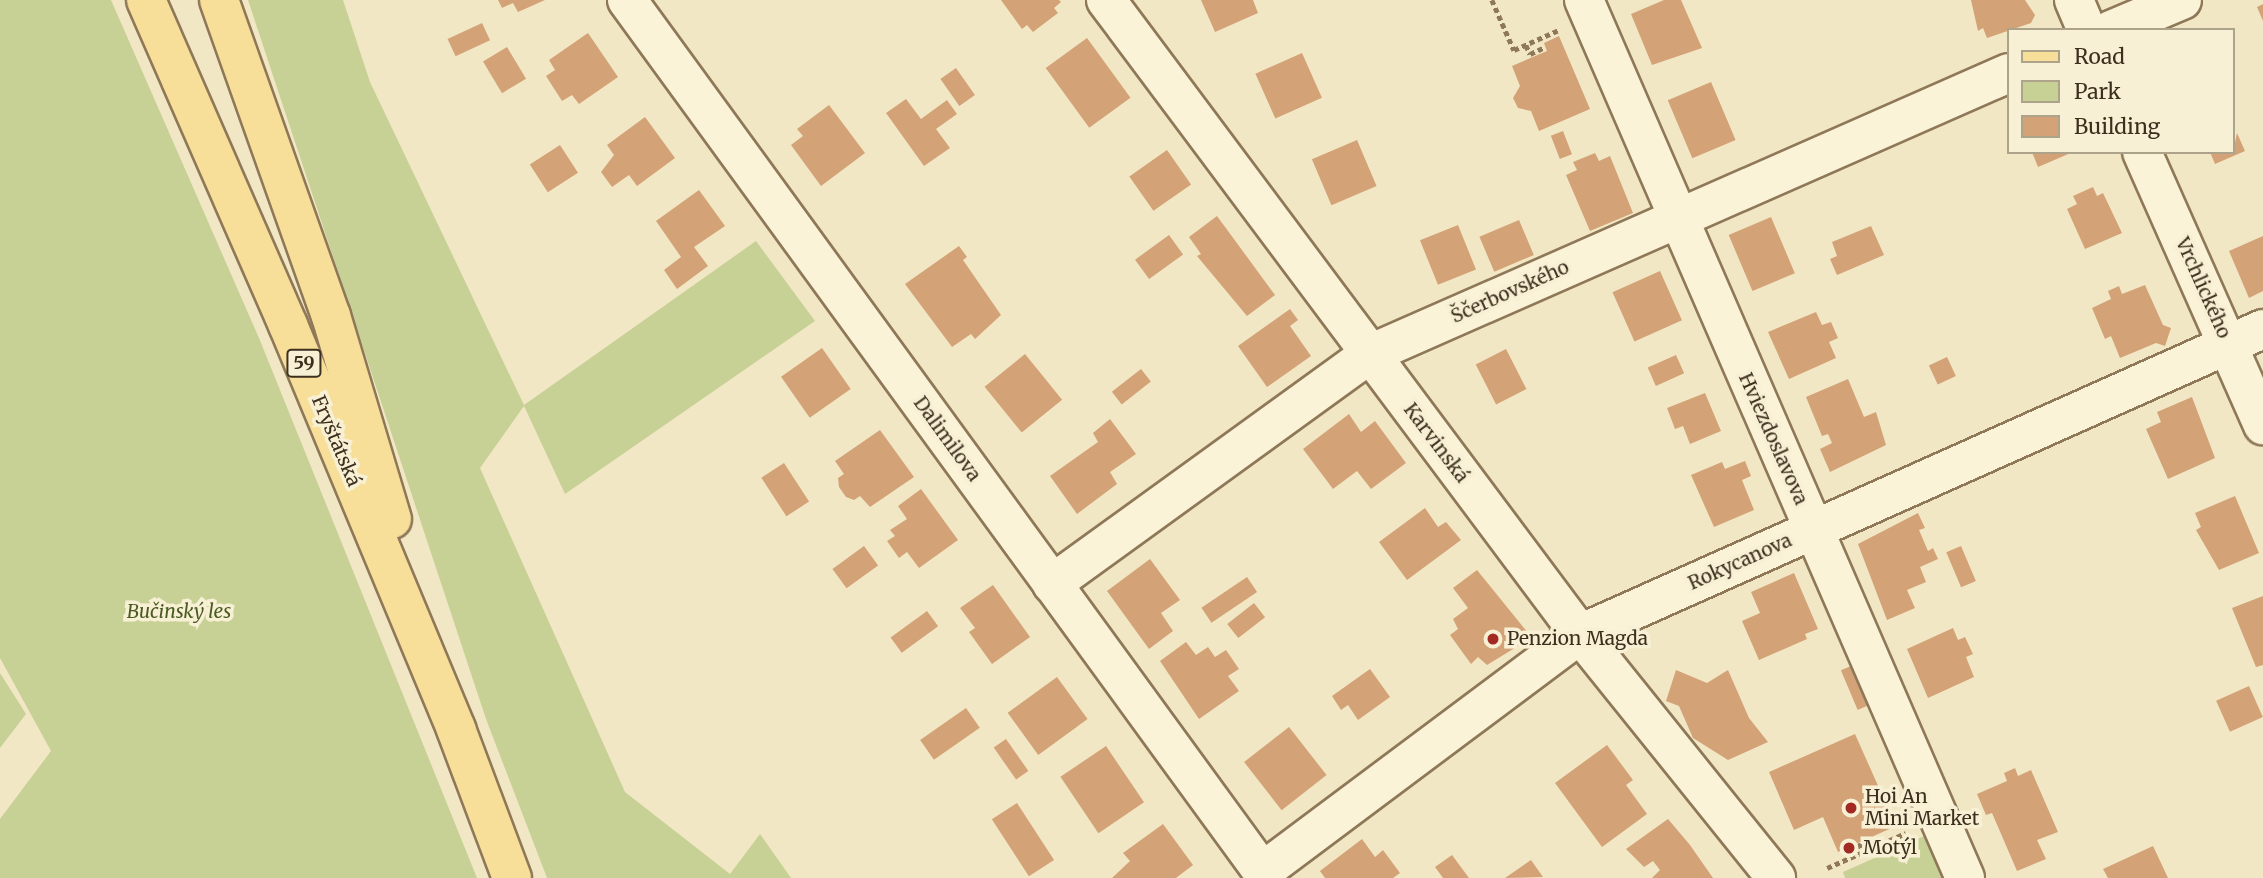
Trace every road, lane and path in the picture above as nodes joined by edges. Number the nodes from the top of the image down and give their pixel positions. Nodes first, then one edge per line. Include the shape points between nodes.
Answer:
1 (146, 0) edge
2 (219, 0) edge
3 (627, 0) edge
4 (1105, 0) edge
5 (1492, 0) edge
6 (2074, 0) edge
7 (2182, 0) edge
8 (1587, 8) edge
9 (2086, 28) edge
10 (2116, 28) edge
11 (1526, 44) junction
12 (1545, 47) dead end
13 (2008, 73) edge
14 (2143, 154) edge
15 (1675, 218) junction
16 (2263, 329) edge
17 (2228, 345) junction
18 (1370, 354) junction
19 (2263, 425) edge
20 (1813, 530) junction
21 (1052, 584) junction
22 (1580, 634) junction
23 (456, 729) junction
24 (1939, 819) junction
25 (1859, 843) dead end
26 (1863, 852) junction
27 (1828, 868) dead end
28 (1264, 875) edge
29 (512, 878) edge
30 (1776, 878) edge
31 (1965, 878) edge

1 - 23 main road, Fryštátská / 59
2 - 23 main road, Fryštátská / 59 via 331,316
3 - 21 street, Dalimilova
4 - 18 street, Karvinská
5 - 11 path via 1514,50
6 - 9 street
7 - 10 street
8 - 11 path
8 - 15 street, Hviezdoslavova
11 - 12 path via 1530,54
13 - 15 street, Ščerbovského
14 - 17 street, Vrchlického
15 - 18 street, Ščerbovského
15 - 20 street, Hviezdoslavova
16 - 17 street, Rokycanova
17 - 19 street, Vrchlického
17 - 20 street, Rokycanova
18 - 21 street, Ščerbovského
18 - 22 street, Karvinská
20 - 22 street, Rokycanova
20 - 24 street, Hviezdoslavova
21 - 28 street, Dalimilova
22 - 28 street, Rokycanova
22 - 30 street, Karvinská
23 - 29 main road, Fryštátská / 59
24 - 26 path
24 - 31 street, Hviezdoslavova
25 - 26 path
26 - 27 path

